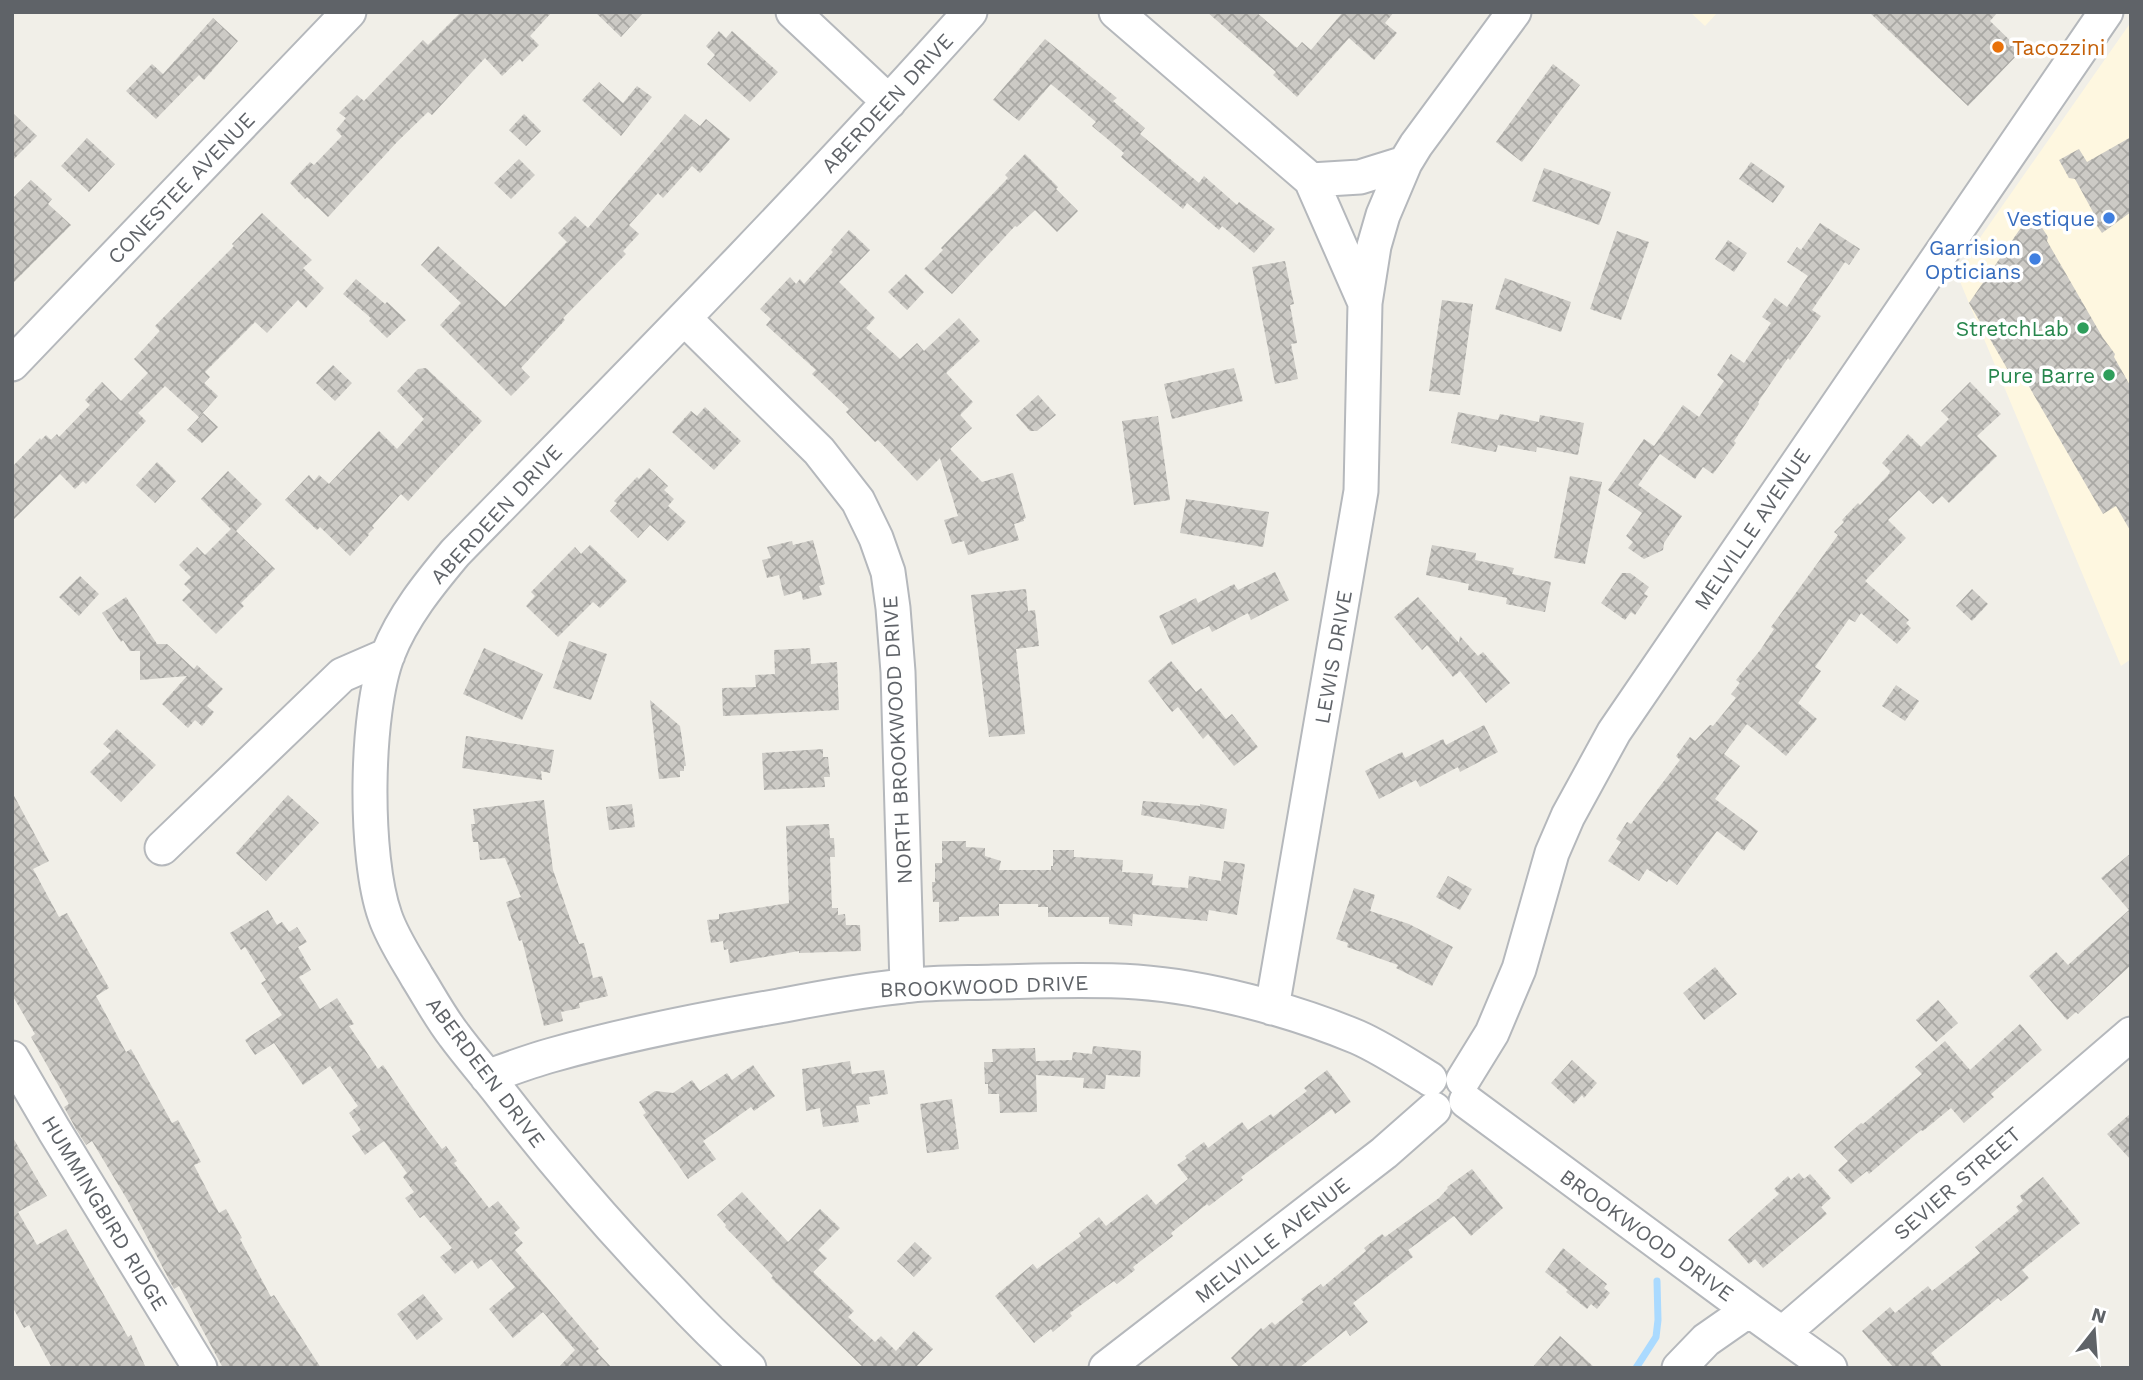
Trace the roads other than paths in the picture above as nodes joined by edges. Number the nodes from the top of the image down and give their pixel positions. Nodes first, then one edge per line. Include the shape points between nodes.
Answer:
1 (349, 12) edge
2 (793, 12) edge
3 (970, 12) edge
4 (1116, 12) edge
5 (1514, 12) edge
6 (2106, 12) edge
7 (889, 102) junction
8 (1405, 163) junction
9 (1311, 180) junction
10 (1365, 303) junction
11 (684, 318) junction
12 (12, 363) edge
13 (388, 655) junction
14 (162, 848) dead end
15 (906, 985) junction
16 (1272, 1009) junction
17 (2131, 1034) edge
18 (12, 1058) edge
19 (487, 1077) junction
20 (1448, 1092) junction
21 (1749, 1310) junction
22 (1783, 1333) junction
23 (200, 1368) edge
24 (749, 1368) edge
25 (1106, 1368) edge
26 (1679, 1368) edge
27 (1830, 1368) edge

1 - 12 street, CONESTEE AVENUE
2 - 7 street
3 - 7 street, ABERDEEN DRIVE
4 - 9 street
5 - 8 street, LEWIS DRIVE
6 - 20 street, MELVILLE AVENUE via 1614,732 1552,853 1519,969 1492,1033
7 - 11 street, ABERDEEN DRIVE
8 - 9 street via 1360,177
8 - 10 street, LEWIS DRIVE via 1374,246
9 - 10 street
10 - 16 street, LEWIS DRIVE via 1361,491
11 - 13 street, ABERDEEN DRIVE via 455,553 403,622
11 - 15 street, NORTH BROOKWOOD DRIVE via 819,451 858,501 888,572 898,672
13 - 14 street via 342,676
13 - 19 street, ABERDEEN DRIVE via 376,712 371,789 376,876 385,917 452,1033
15 - 16 street, BROOKWOOD DRIVE via 1138,982
15 - 19 street, BROOKWOOD DRIVE via 645,1032 551,1055
16 - 20 street, BROOKWOOD DRIVE via 1360,1038
17 - 22 street, SEVIER STREET
18 - 23 street, HUMMINGBIRD RIDGE
19 - 24 street, ABERDEEN DRIVE via 639,1258
20 - 21 street, BROOKWOOD DRIVE
20 - 25 street, MELVILLE AVENUE via 1384,1153
21 - 22 street, BROOKWOOD DRIVE
21 - 26 street via 1706,1340
22 - 27 street, BROOKWOOD DRIVE

